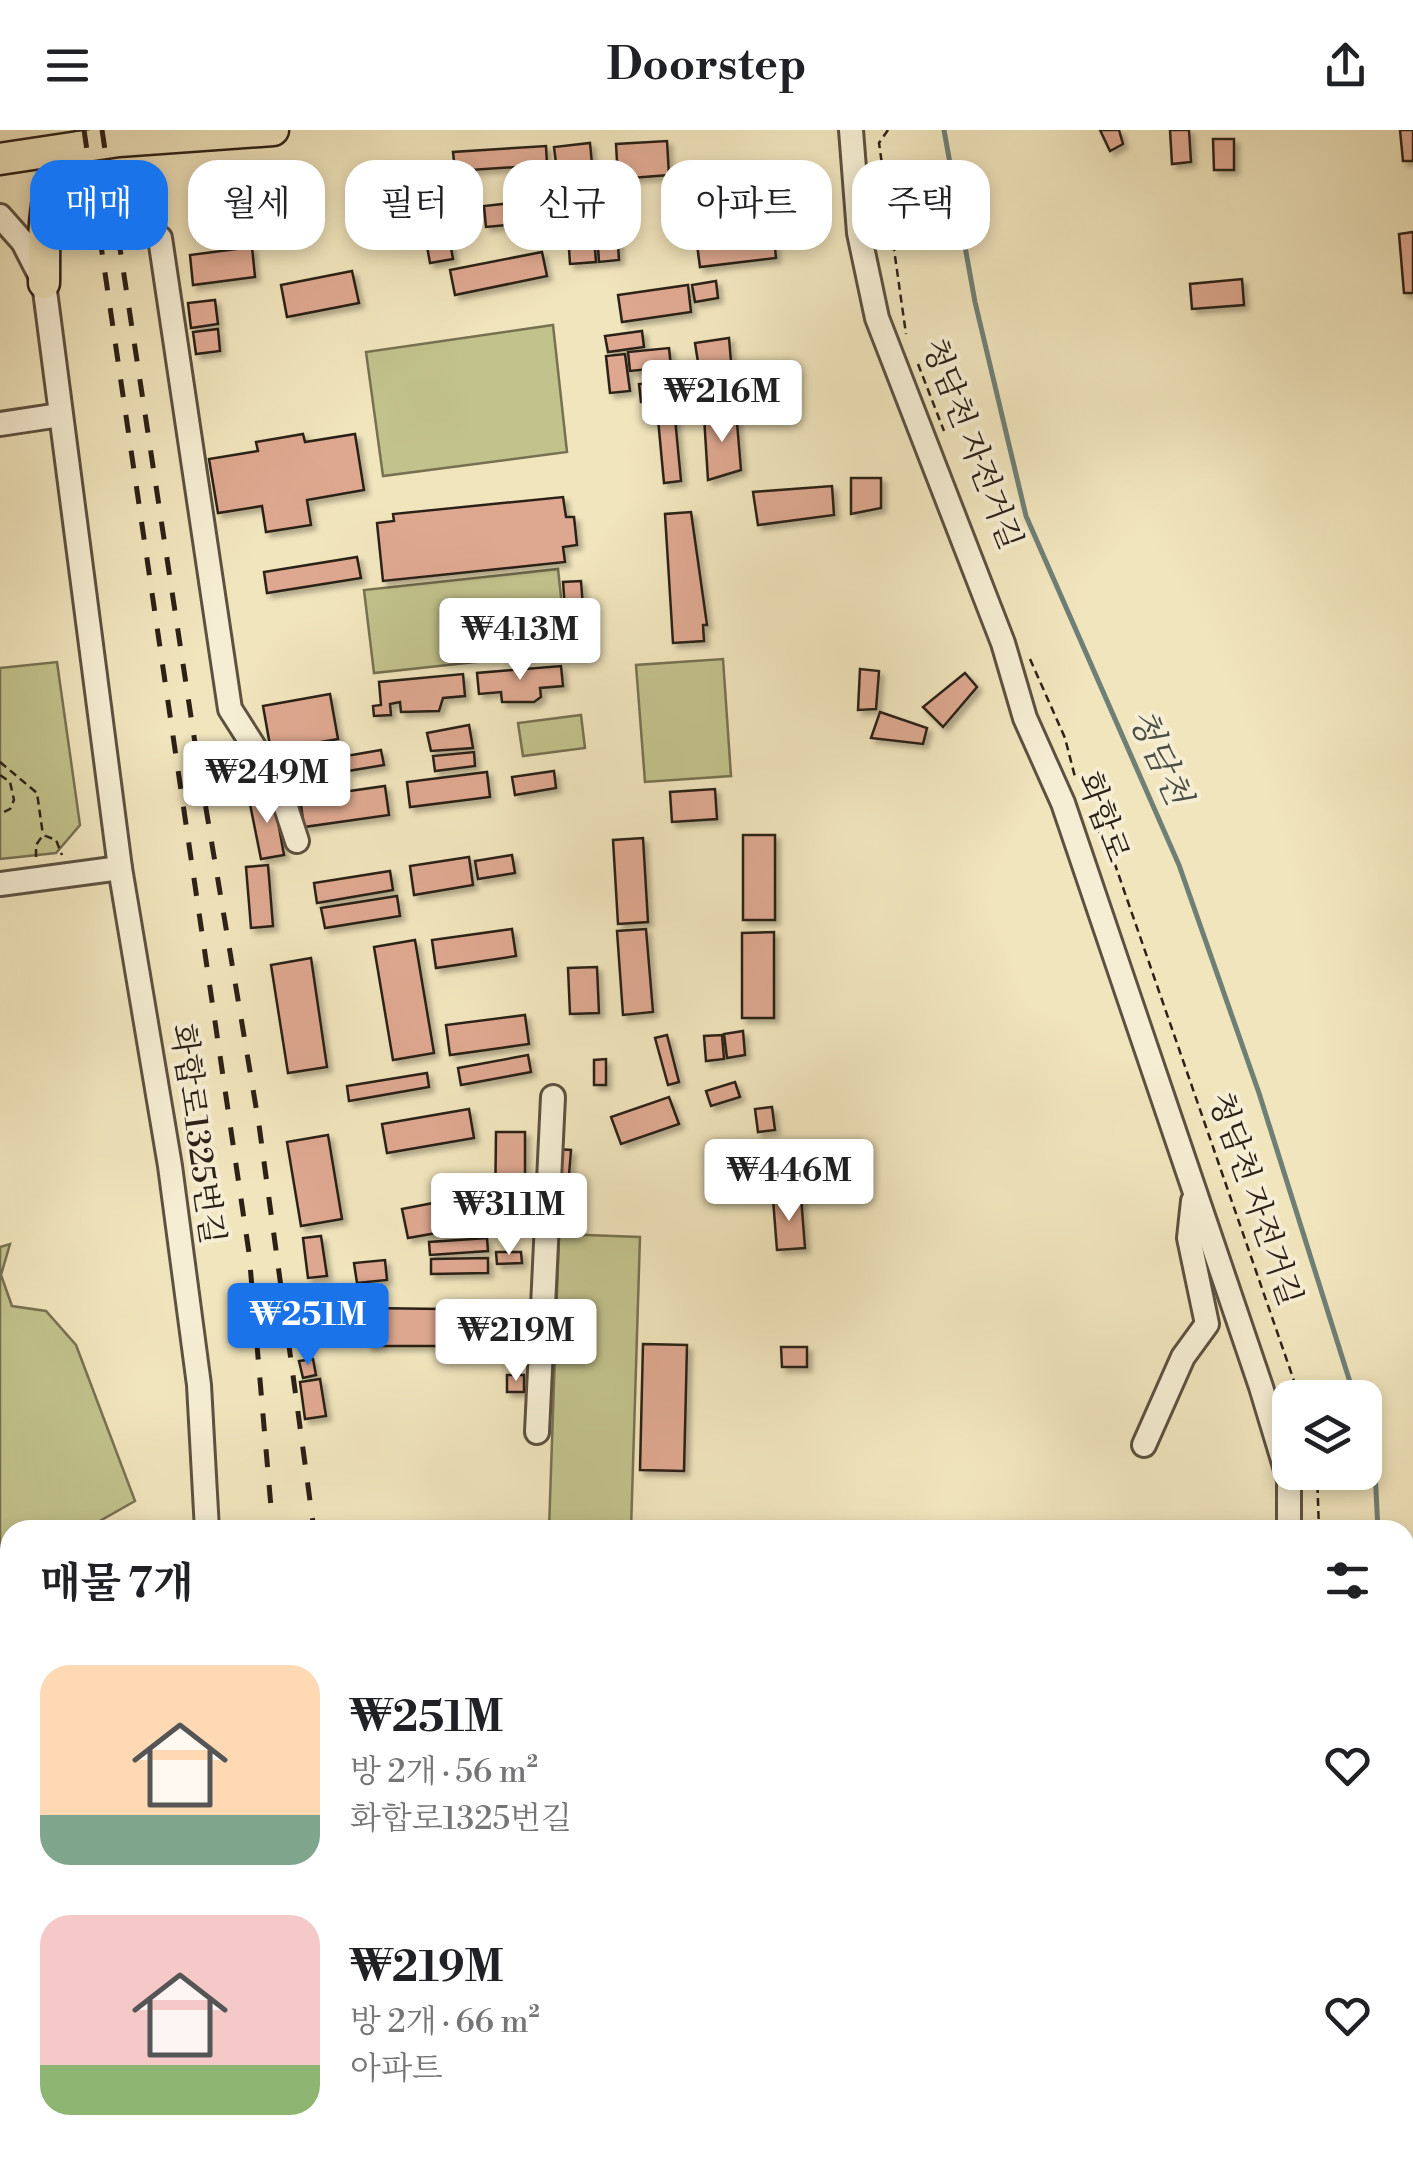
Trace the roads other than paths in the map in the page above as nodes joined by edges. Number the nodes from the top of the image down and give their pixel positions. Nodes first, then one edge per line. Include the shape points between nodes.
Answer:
1 (273, 130) edge
2 (850, 130) edge
3 (134, 137) edge
4 (69, 148) junction
5 (0, 159) edge
6 (0, 216) edge
7 (162, 250) edge
8 (44, 283) junction
9 (60, 416) junction
10 (0, 424) edge
11 (297, 840) dead end
12 (120, 868) junction
13 (0, 884) edge
14 (553, 1097) dead end
15 (1194, 1194) junction
16 (537, 1432) dead end
17 (1144, 1445) dead end
18 (204, 1520) edge
19 (1289, 1520) edge

1 - 3 main road
2 - 15 street, 화합로 via 859,234 877,318 1025,718 1063,803
3 - 4 main road
4 - 5 main road
4 - 8 main road via 52,186
6 - 8 street, 화합로1325번길 via 28,248
7 - 11 street via 230,709 279,786
8 - 9 street, 화합로1325번길
9 - 10 street
9 - 12 street, 화합로1325번길
12 - 13 street
12 - 18 street, 화합로1325번길 via 199,1385
14 - 16 street
15 - 17 street via 1189,1238 1207,1324 1183,1357
15 - 19 street, 화합로 via 1290,1480

